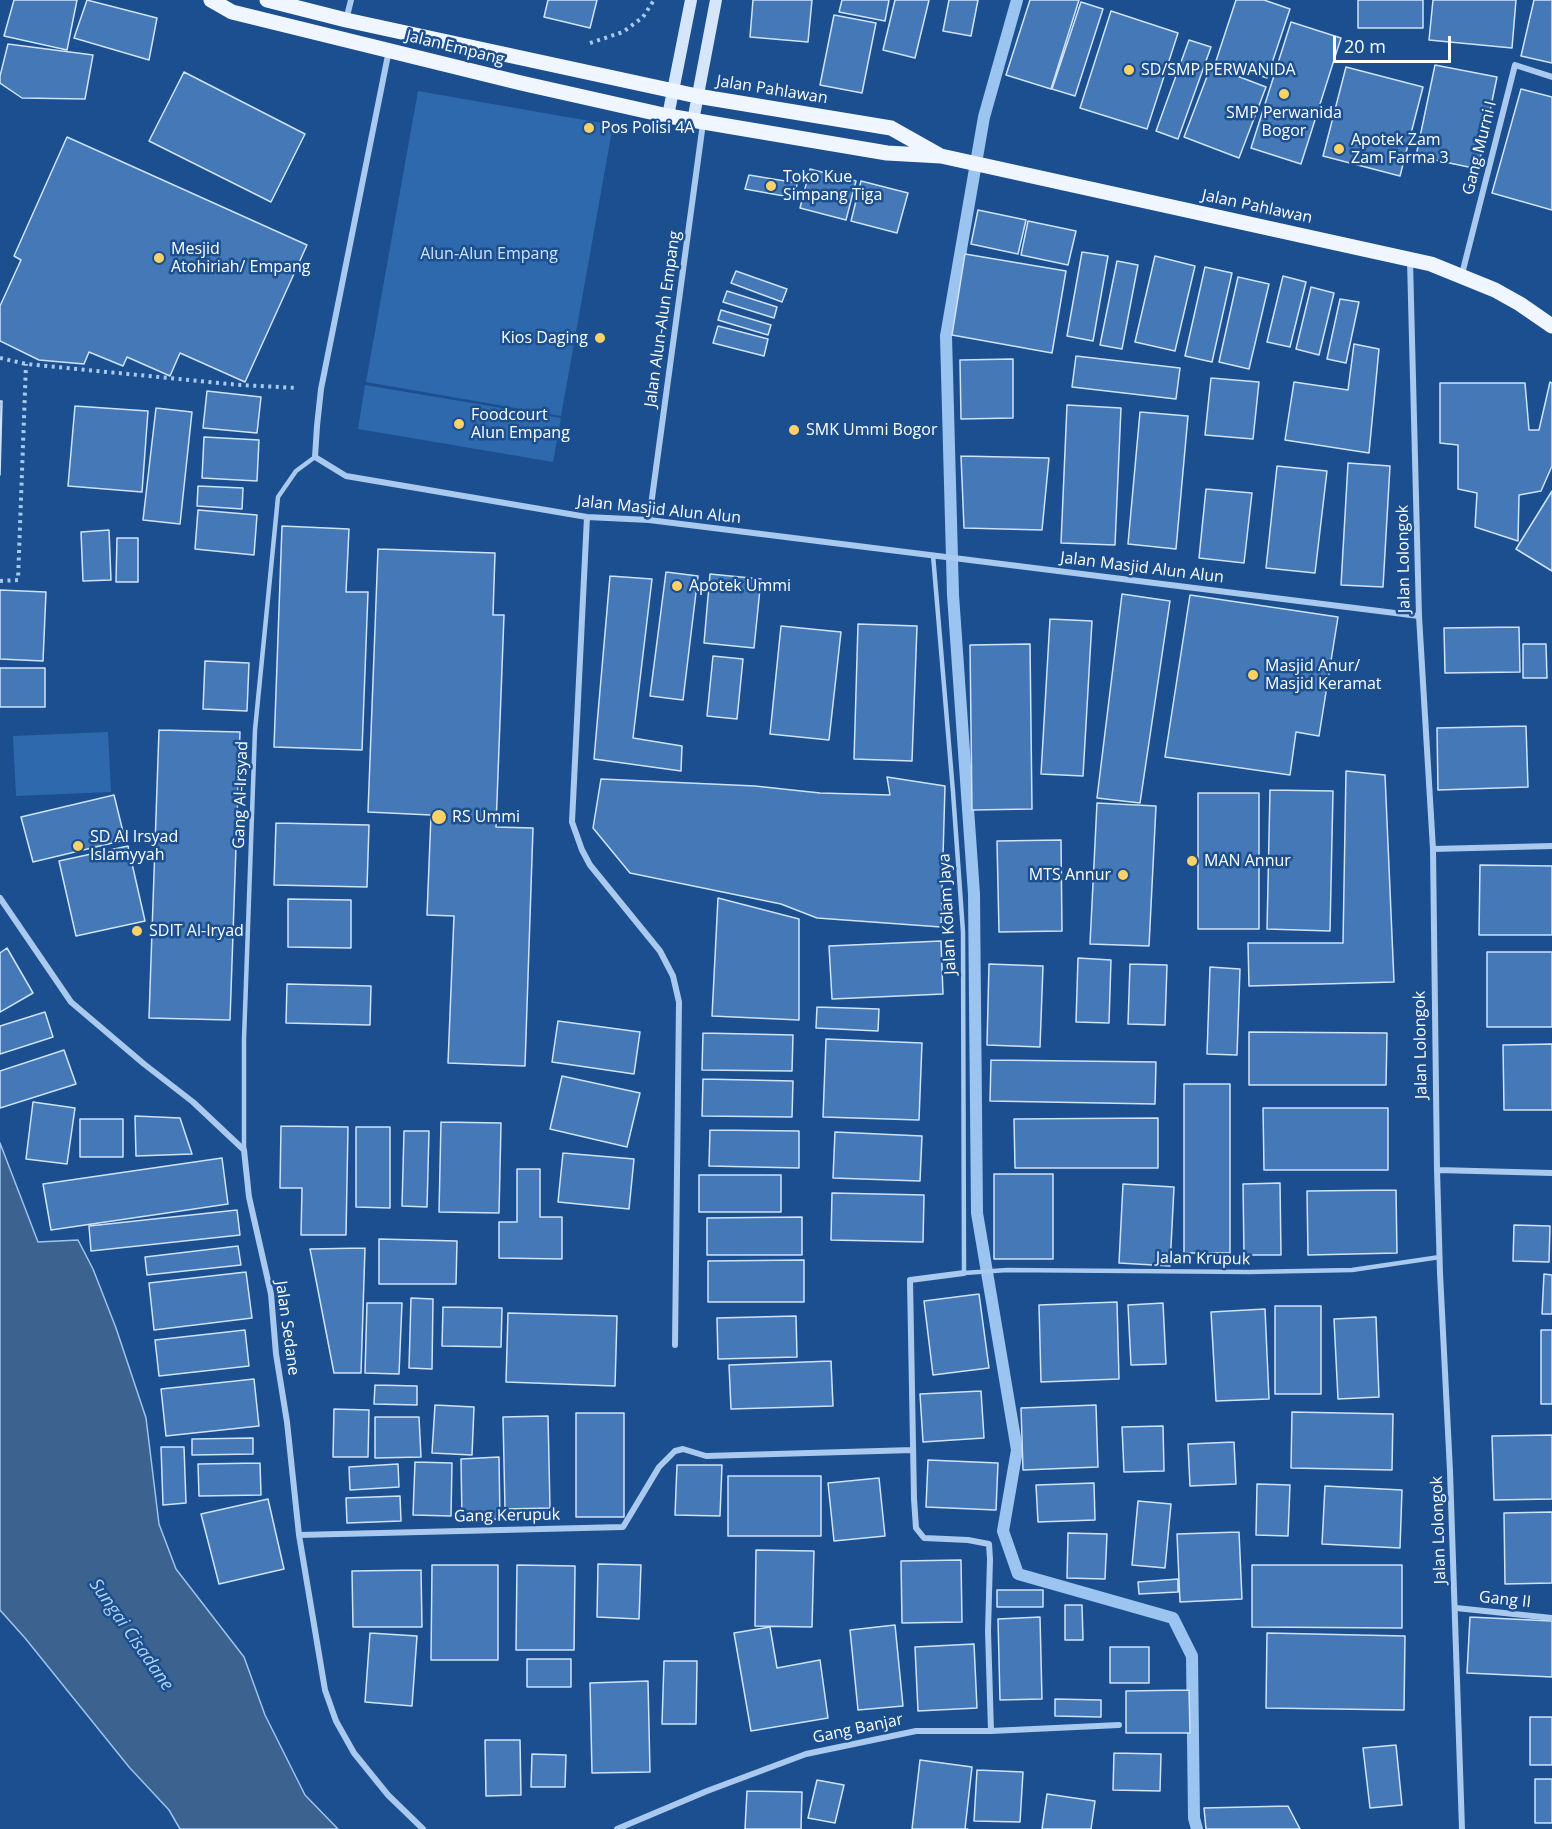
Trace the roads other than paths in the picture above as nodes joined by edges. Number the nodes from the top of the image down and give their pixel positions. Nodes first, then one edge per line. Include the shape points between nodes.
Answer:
1 (211, 0) edge
2 (267, 0) edge
3 (351, 0) edge
4 (691, 0) edge
5 (716, 0) edge
6 (346, 20) junction
7 (390, 30) junction
8 (389, 50) junction
9 (1552, 77) edge
10 (672, 90) junction
11 (697, 96) junction
12 (668, 116) junction
13 (698, 121) junction
14 (948, 158) junction
15 (1410, 260) junction
16 (1462, 276) junction
17 (1552, 326) edge
18 (315, 457) junction
19 (587, 517) junction
20 (649, 520) junction
21 (933, 555) junction
22 (1419, 616) junction
23 (1552, 846) edge
24 (1432, 849) junction
25 (0, 898) edge
26 (244, 1150) junction
27 (1437, 1170) junction
28 (1552, 1173) edge
29 (1440, 1257) junction
30 (964, 1273) junction
31 (675, 1345) dead end
32 (913, 1450) junction
33 (299, 1535) junction
34 (1456, 1608) junction
35 (1552, 1618) edge
36 (1119, 1725) dead end
37 (992, 1731) junction
38 (423, 1829) edge
39 (617, 1829) edge
40 (1462, 1829) edge

1 - 8 main road, Jalan Empang via 232,12
2 - 6 main road, Jalan Empang
3 - 6 street
4 - 10 main road
5 - 11 main road
6 - 7 main road, Jalan Empang
7 - 8 main road
7 - 10 main road, Jalan Empang
8 - 12 main road, Jalan Empang
8 - 18 street via 321,389
9 - 16 street, Gang Murni I via 1515,65
10 - 11 main road, Jalan Empang
10 - 12 main road
11 - 13 main road
11 - 14 main road, Jalan Pahlawan via 891,128
12 - 13 main road, Jalan Empang
13 - 14 main road, Jalan Pahlawan via 887,153
13 - 20 street, Jalan Alun-Alun Empang
14 - 15 main road, Jalan Pahlawan
15 - 16 main road, Jalan Pahlawan
15 - 22 street, Jalan Lolongok
16 - 17 main road, Jalan Pahlawan via 1495,290
18 - 19 street, Jalan Masjid Alun Alun via 346,476
18 - 26 lane, Gang Al-Irsyad via 296,471 278,497 255,730
19 - 20 street, Jalan Masjid Alun Alun
19 - 31 street via 572,822 590,866 660,951 674,976 679,1002
20 - 21 street, Jalan Masjid Alun Alun
21 - 22 street, Jalan Masjid Alun Alun
21 - 30 lane, Jalan Kolam Jaya via 963,932
22 - 24 street, Jalan Lolongok
23 - 24 street
24 - 27 street, Jalan Lolongok
25 - 26 street via 71,1002 194,1102
26 - 33 street, Jalan Sedane via 249,1197 270,1294
27 - 28 street
27 - 29 street, Jalan Lolongok
29 - 30 lane, Jalan Krupuk via 1352,1270
29 - 34 street, Jalan Lolongok
30 - 32 street via 910,1280
32 - 33 street, Gang Kerupuk via 706,1456 683,1449 675,1451 659,1467 623,1527
32 - 37 street via 916,1528 920,1535 989,1544
33 - 38 street, Jalan Sedane via 324,1690 336,1721 354,1753 388,1795
34 - 35 street, Gang II
34 - 40 street, Jalan Lolongok
36 - 37 street, Gang Banjar
37 - 39 street, Gang Banjar via 916,1731 806,1754

